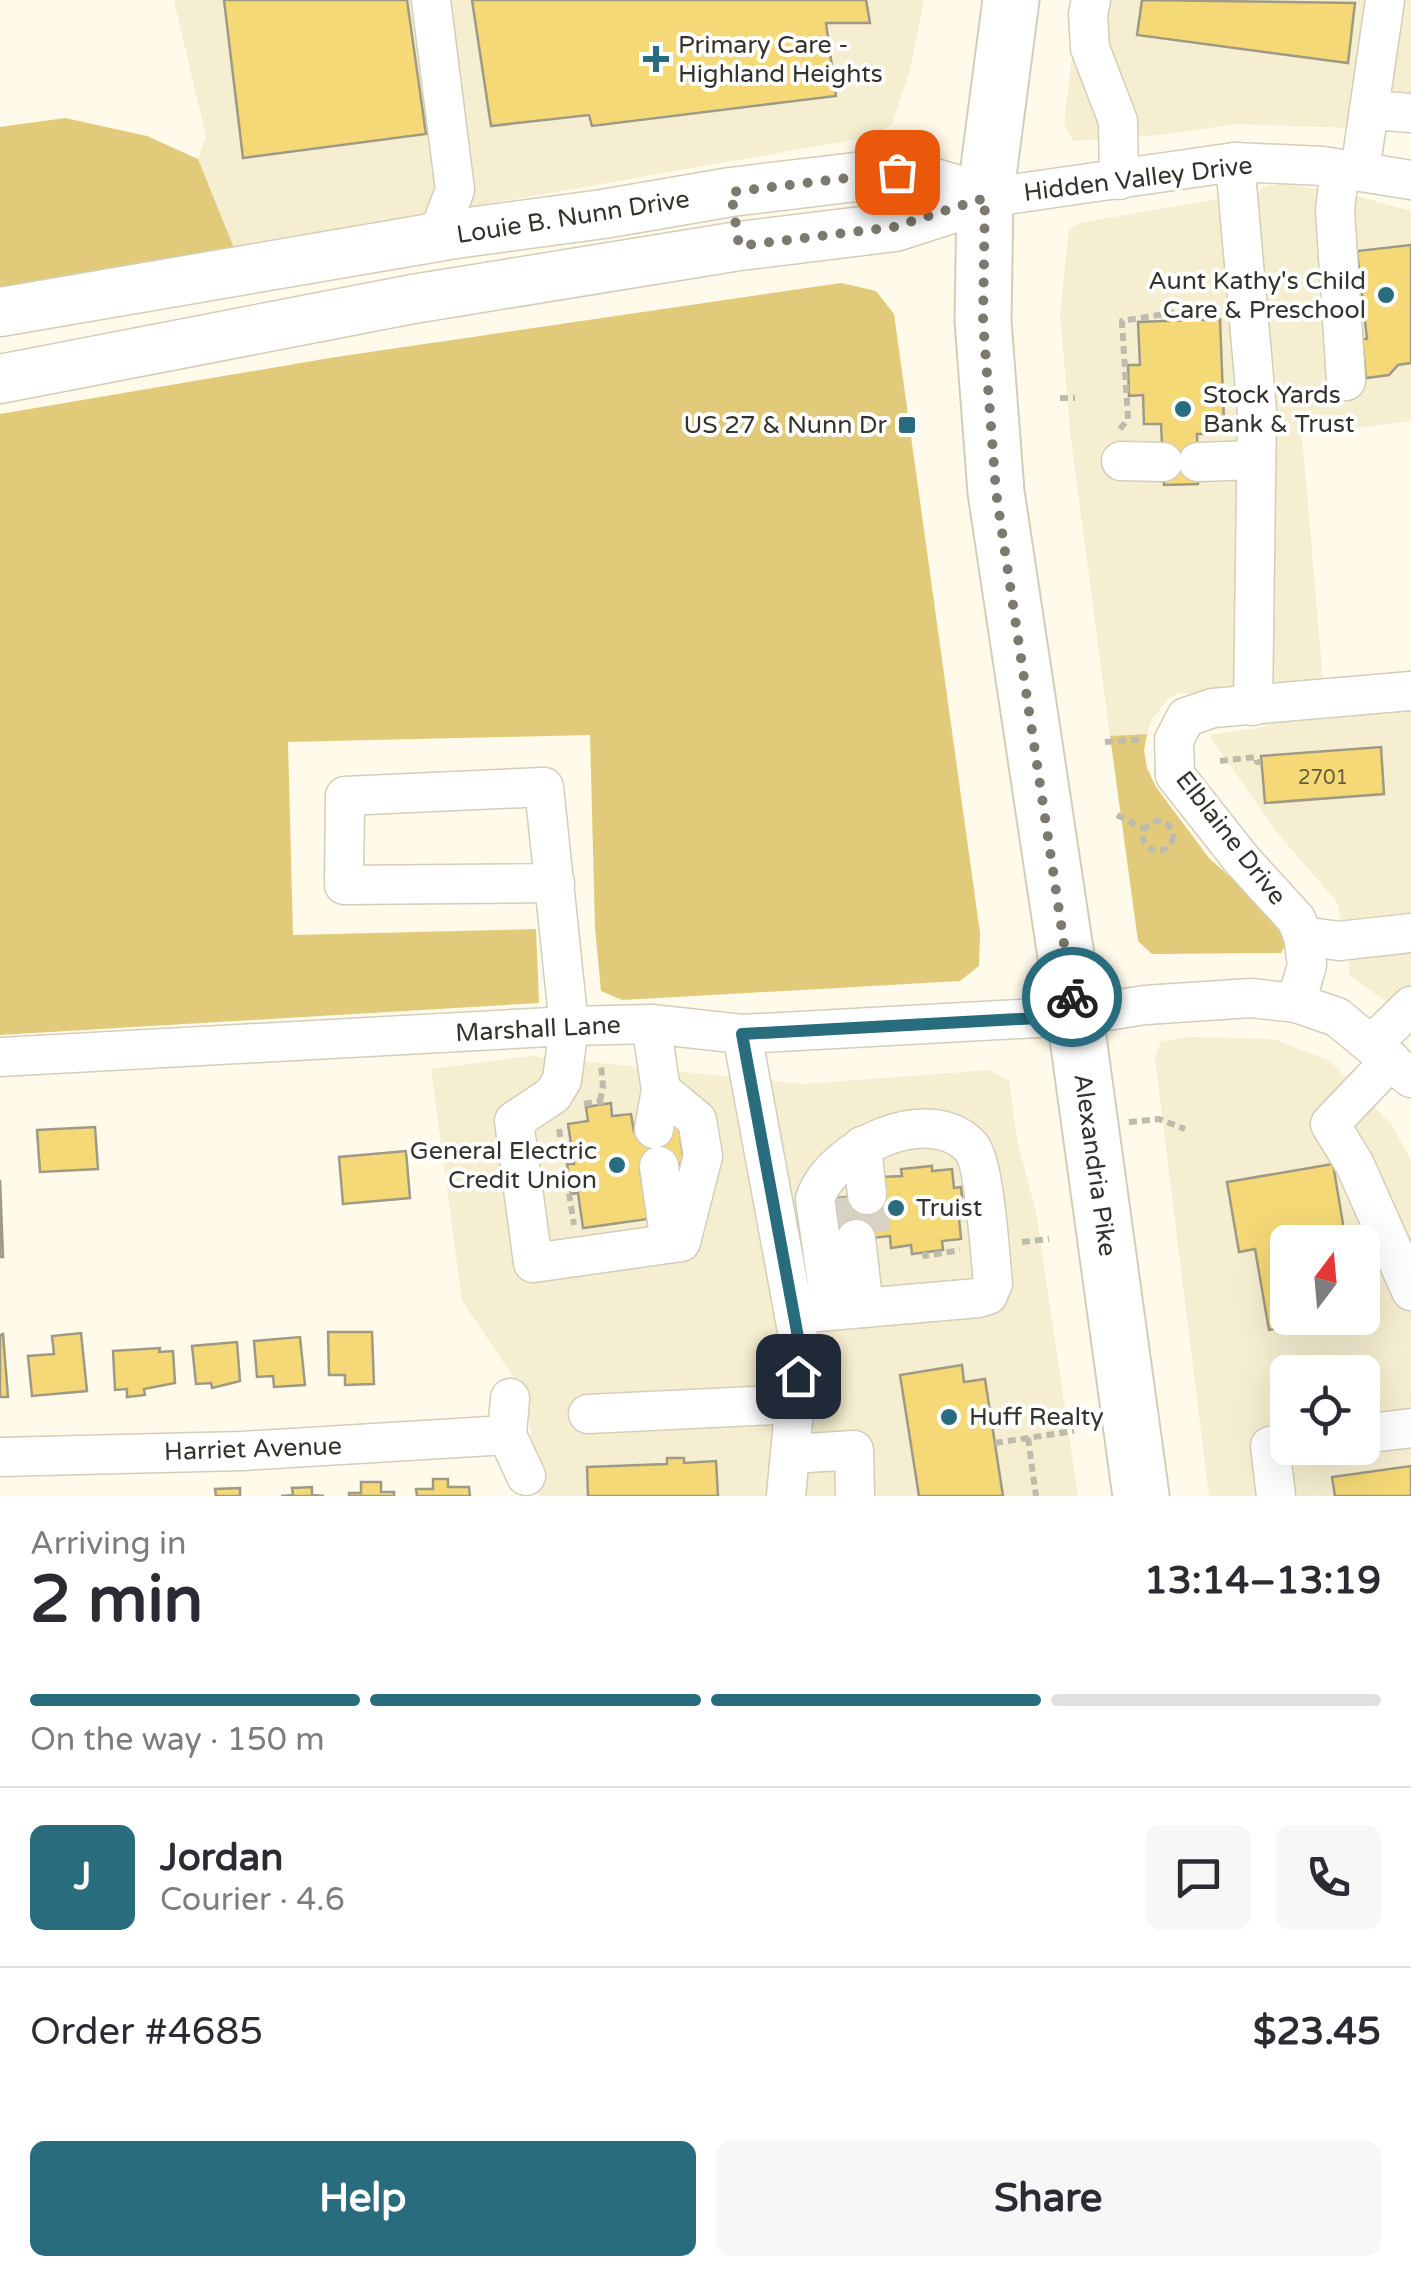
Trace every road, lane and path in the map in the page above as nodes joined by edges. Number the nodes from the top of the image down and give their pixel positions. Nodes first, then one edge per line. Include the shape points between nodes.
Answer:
1 (431, 0) edge
2 (1011, 0) edge
3 (1091, 0) edge
4 (1385, 0) edge
5 (1370, 110) junction
6 (1411, 113) edge
7 (1235, 162) junction
8 (1350, 170) junction
9 (1118, 180) junction
10 (1411, 180) edge
11 (455, 190) junction
12 (731, 192) junction
13 (985, 198) junction
14 (492, 229) junction
15 (437, 237) junction
16 (739, 246) junction
17 (1219, 305) dead end
18 (0, 312) edge
19 (0, 378) edge
20 (1346, 381) dead end
21 (1060, 398) dead end
22 (1075, 398) dead end
23 (1118, 447) joint
24 (1256, 460) junction
25 (1411, 691) edge
26 (1253, 706) junction
27 (1220, 760) dead end
28 (1262, 762) dead end
29 (1116, 815) dead end
30 (1144, 829) junction
31 (555, 883) junction
32 (1411, 933) edge
33 (1304, 936) junction
34 (1296, 1003) junction
35 (1411, 1006) edge
36 (1075, 1016) junction
37 (651, 1024) junction
38 (569, 1026) junction
39 (742, 1034) junction
40 (600, 1054) dead end
41 (0, 1057) edge
42 (1391, 1060) edge
43 (661, 1090) junction
44 (580, 1104) dead end
45 (558, 1126) dead end
46 (1090, 1126) junction
47 (1185, 1128) dead end
48 (857, 1239) tunnel mouth
49 (670, 1244) junction
50 (579, 1256) junction
51 (1411, 1292) edge
52 (844, 1310) junction
53 (796, 1404) junction
54 (588, 1414) dead end
55 (1411, 1428) edge
56 (1074, 1431) dead end
57 (1380, 1432) edge
58 (1028, 1438) junction
59 (995, 1444) dead end
60 (791, 1454) junction
61 (0, 1456) edge
62 (1272, 1465) edge
63 (526, 1476) dead end
64 (786, 1496) edge
65 (855, 1496) edge
66 (1036, 1496) edge
67 (1141, 1496) edge
68 (1276, 1496) edge

1 - 11 street
2 - 13 highway, Alexandria Pike
3 - 9 street via 1090,48 1118,121
4 - 5 street
5 - 6 street
5 - 8 street
7 - 8 street, Hidden Valley Drive
7 - 9 street, Hidden Valley Drive
7 - 24 street
8 - 10 street, Hidden Valley Drive
8 - 20 street via 1335,210
9 - 13 street, Hidden Valley Drive
11 - 14 street
11 - 15 street
12 - 13 main road, Louie B. Nunn Drive via 897,172
12 - 14 main road, Louie B. Nunn Drive
12 - 16 street
13 - 16 main road via 894,227
13 - 36 highway, Alexandria Pike via 983,321 996,492
14 - 15 main road, Louie B. Nunn Drive
15 - 18 main road, Louie B. Nunn Drive
16 - 19 main road
17 - 23 path via 1122,321 1128,419
21 - 22 path
23 - 24 street via 1180,462
24 - 26 street
25 - 26 street, Elblaine Drive
26 - 33 street, Elblaine Drive via 1186,717 1174,740 1175,775
27 - 28 path
29 - 30 path
30 - 30 path via 1159,821 1173,840 1152,851
31 - 31 street via 544,787 345,796 344,885
31 - 38 street
32 - 33 street via 1339,941
33 - 34 street via 1307,965
34 - 36 street, Marshall Lane via 1251,998
34 - 42 street, Marshall Lane via 1337,1018
35 - 42 street
36 - 39 street, Marshall Lane
36 - 46 highway, Alexandria Pike
37 - 38 street, Marshall Lane
37 - 39 street, Marshall Lane
37 - 43 street
38 - 41 street, Marshall Lane
38 - 50 street via 554,1095 514,1121 533,1262
39 - 52 street
40 - 44 path via 600,1103
42 - 51 street via 1330,1124 1356,1166
43 - 49 street via 656,1148
43 - 49 street via 696,1120 702,1156 681,1242
45 - 50 path
46 - 47 path via 1159,1119
46 - 67 highway, Alexandria Pike
48 - 52 street
49 - 50 street
52 - 52 street via 988,1295 993,1283 972,1147 933,1128 906,1131 850,1176 820,1182 815,1198
52 - 53 street via 800,1348
53 - 54 street
53 - 60 street
55 - 57 street
56 - 58 path
58 - 59 path
58 - 66 path
60 - 64 street
60 - 65 street via 854,1450
61 - 63 street, Harriet Avenue via 242,1451 508,1417
62 - 68 street

